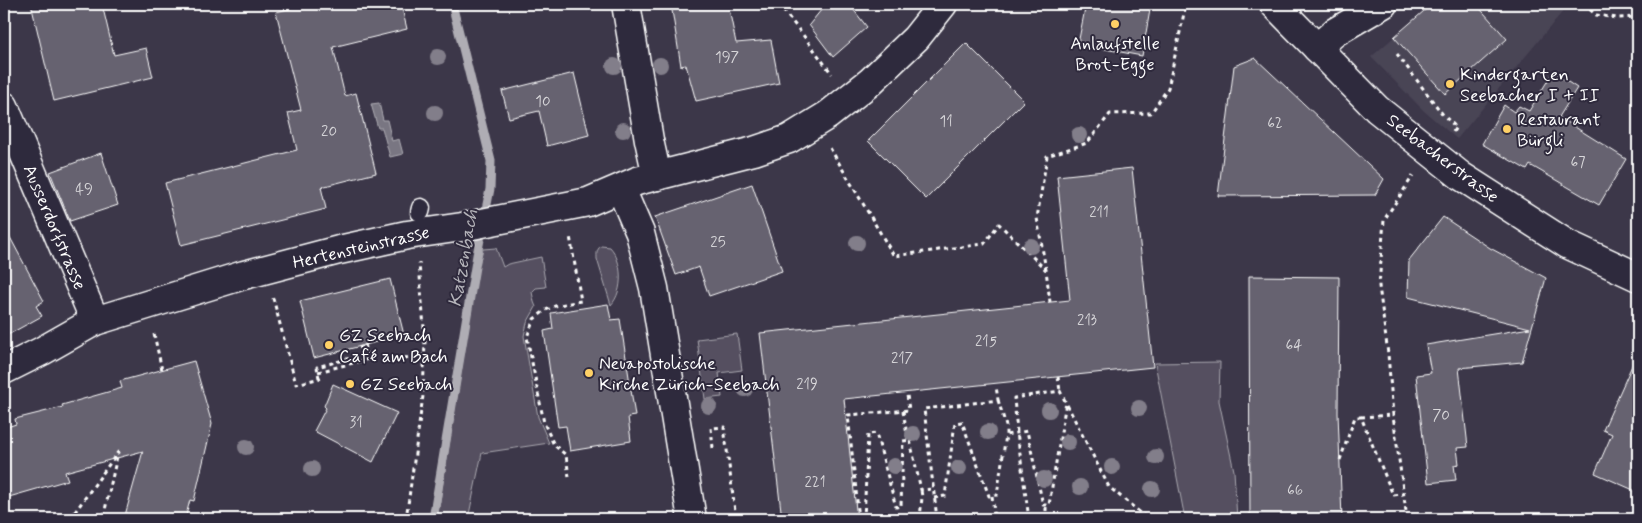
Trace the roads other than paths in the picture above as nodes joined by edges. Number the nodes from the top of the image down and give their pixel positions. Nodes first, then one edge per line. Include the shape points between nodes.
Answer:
1 (626, 4) edge
2 (943, 4) edge
3 (1274, 4) edge
4 (1383, 4) edge
5 (1317, 48) junction
6 (4, 106) edge
7 (657, 176) junction
8 (621, 189) junction
9 (1638, 277) edge
10 (94, 321) junction
11 (4, 370) edge
12 (692, 519) edge

1 - 7 street
2 - 7 street, Hertensteinstrasse via 916,38 870,82 813,125 789,139 754,151
3 - 5 street, Seebacherstrasse
4 - 5 street via 1336,32
5 - 9 street, Seebacherstrasse via 1377,109 1461,176 1568,244
6 - 10 street, Ausserdorfstrasse
7 - 8 street, Hertensteinstrasse
8 - 10 street, Hertensteinstrasse via 588,202 339,250
8 - 12 street via 640,233 654,288
10 - 11 street, Hertensteinstrasse

